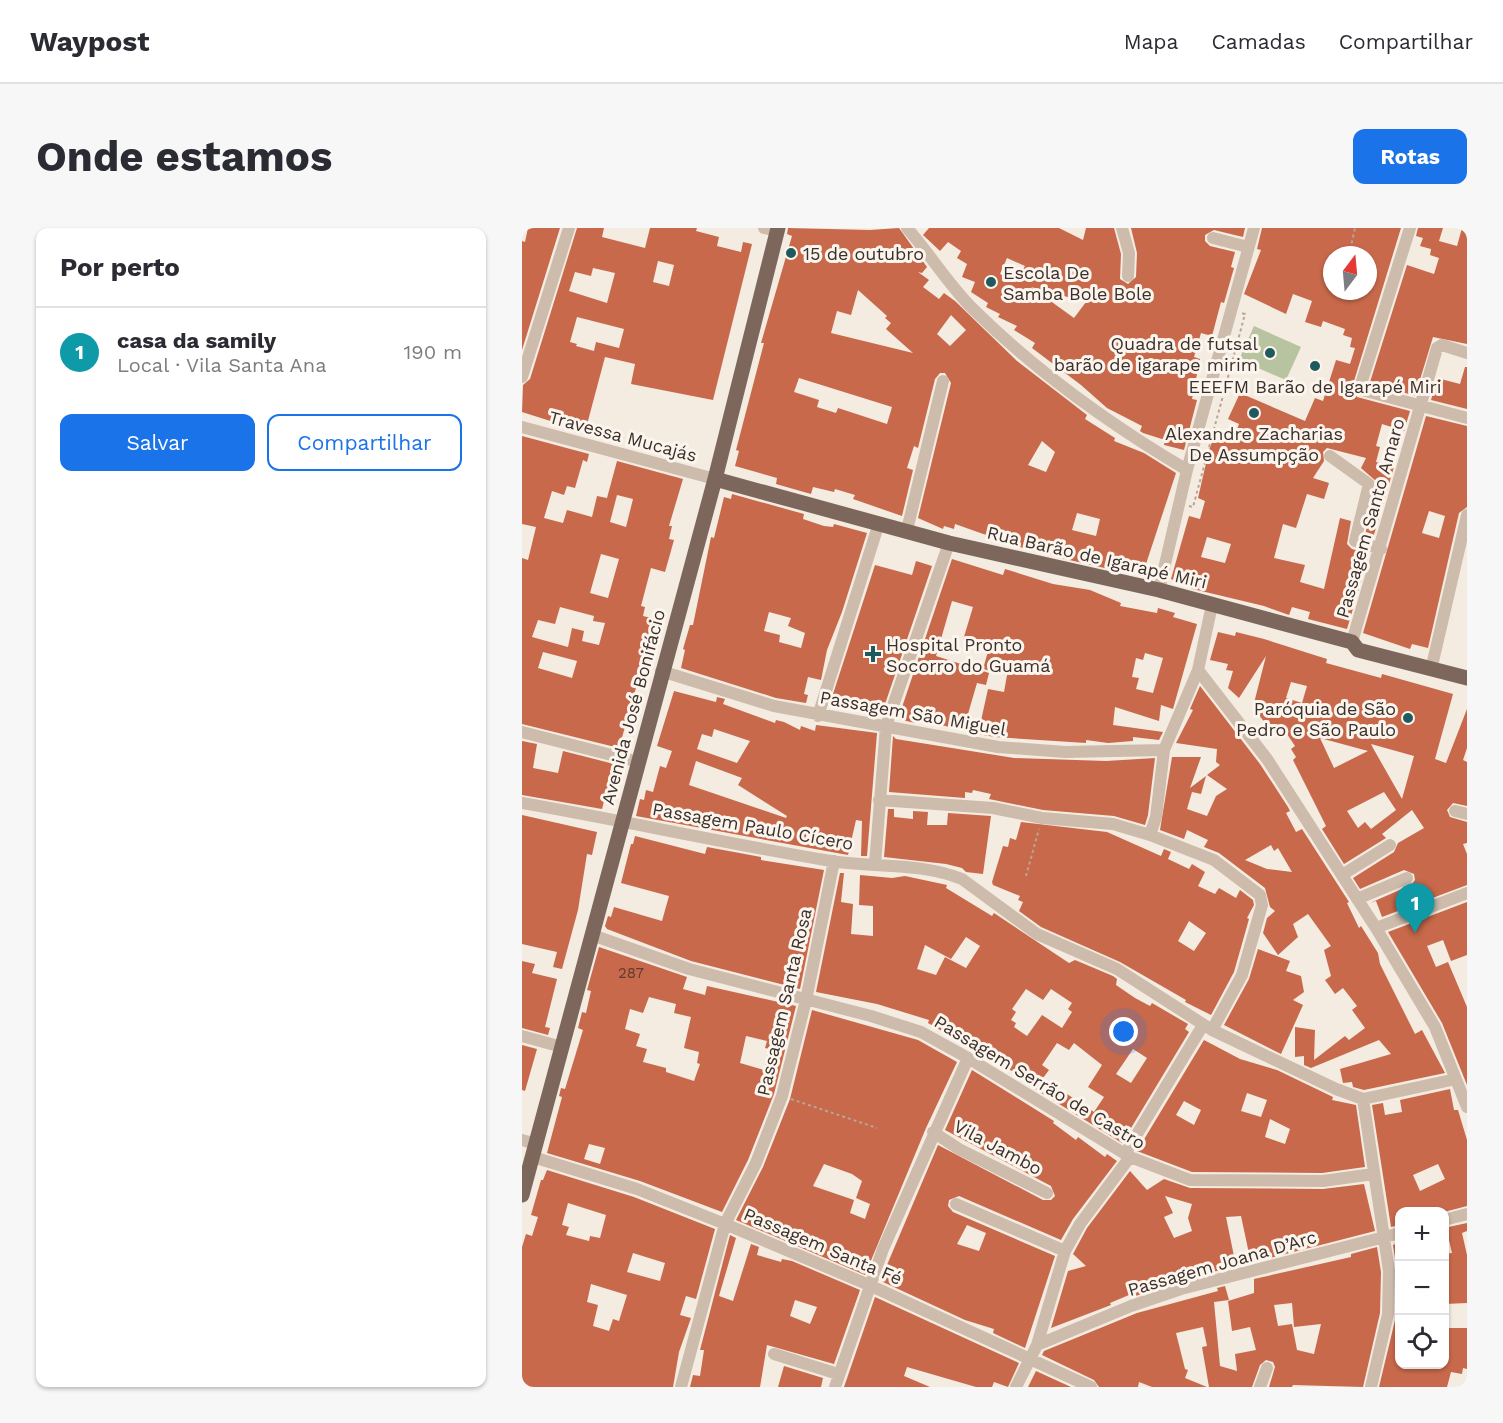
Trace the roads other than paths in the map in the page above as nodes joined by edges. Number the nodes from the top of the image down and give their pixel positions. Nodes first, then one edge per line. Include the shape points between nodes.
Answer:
1 (569, 228) edge
2 (907, 228) edge
3 (1122, 228) edge
4 (1254, 228) edge
5 (1410, 228) edge
6 (773, 229) edge
7 (1213, 238) dead end
8 (1248, 247) junction
9 (1128, 276) dead end
10 (1467, 353) edge
11 (522, 378) edge
12 (943, 381) dead end
13 (1422, 405) junction
14 (1467, 418) edge
15 (522, 427) edge
16 (1330, 456) dead end
17 (1187, 470) junction
18 (715, 479) junction
19 (1467, 515) edge
20 (879, 523) junction
21 (906, 530) junction
22 (949, 543) junction
23 (1381, 549) junction
24 (1159, 590) junction
25 (1212, 605) junction
26 (1352, 642) junction
27 (1198, 670) junction
28 (1431, 670) junction
29 (661, 671) junction
30 (1467, 678) edge
31 (818, 716) junction
32 (886, 726) junction
33 (522, 732) edge
34 (1164, 750) junction
35 (639, 762) junction
36 (879, 800) junction
37 (522, 803) edge
38 (623, 820) junction
39 (1150, 835) junction
40 (1390, 845) dead end
41 (834, 861) junction
42 (875, 864) junction
43 (1342, 875) junction
44 (1407, 878) dead end
45 (1467, 893) edge
46 (1357, 899) junction
47 (1376, 928) junction
48 (592, 935) junction
49 (806, 1000) junction
50 (1207, 1028) junction
51 (522, 1036) edge
52 (562, 1047) junction
53 (968, 1058) junction
54 (1456, 1079) junction
55 (1363, 1099) junction
56 (1467, 1107) edge
57 (933, 1132) junction
58 (530, 1147) edge
59 (1127, 1156) junction
60 (1373, 1174) junction
61 (1047, 1193) dead end
62 (522, 1195) edge
63 (956, 1204) dead end
64 (1467, 1214) edge
65 (1449, 1219) edge
66 (725, 1224) junction
67 (1395, 1234) edge
68 (1384, 1237) junction
69 (1065, 1251) junction
70 (869, 1286) junction
71 (1037, 1345) junction
72 (774, 1354) dead end
73 (1031, 1358) junction
74 (1267, 1368) dead end
75 (838, 1374) junction
76 (681, 1387) edge
77 (835, 1387) edge
78 (1016, 1387) edge
79 (1091, 1387) edge
80 (1260, 1387) edge
81 (1371, 1387) edge

1 - 11 street
2 - 17 street via 973,308 1038,366 1136,440
3 - 9 street via 1129,253
4 - 8 street
5 - 13 street, Passagem Santo Amaro via 1361,388
6 - 18 main road, Avenida José Bonifácio
7 - 8 street
8 - 17 street
10 - 13 street, Passagem Santo Amaro via 1442,345 1437,348
12 - 21 street
13 - 14 street, Passagem Santo Amaro
13 - 23 street, Passagem Santo Amaro
15 - 18 street, Travessa Mucajás
16 - 23 street via 1370,484 1355,540
17 - 24 street
18 - 20 main road, Rua Barão de Igarapé Miri
18 - 29 main road, Avenida José Bonifácio
19 - 28 street
20 - 21 main road, Rua Barão de Igarapé Miri
20 - 31 street
21 - 22 main road, Rua Barão de Igarapé Miri
22 - 24 main road, Rua Barão de Igarapé Miri
22 - 32 street
23 - 26 street, Passagem Santo Amaro
24 - 25 main road, Rua Barão de Igarapé Miri
25 - 26 main road, Rua Barão de Igarapé Miri
25 - 27 street
26 - 28 main road, Rua Barão de Igarapé Miri via 1358,650
27 - 34 street
27 - 43 street via 1268,759
28 - 30 main road, Rua Barão de Igarapé Miri
29 - 31 street, Passagem São Miguel
29 - 35 main road, Avenida José Bonifácio
31 - 32 street, Passagem São Miguel
32 - 34 street, Passagem São Miguel via 1019,749
32 - 36 street
33 - 35 street
34 - 39 street
35 - 38 main road, Avenida José Bonifácio
36 - 39 street via 993,808 1042,818 1113,825
36 - 42 street
37 - 38 street, Passagem Paulo Cícero
38 - 41 street, Passagem Paulo Cícero
38 - 48 main road, Avenida José Bonifácio
39 - 50 street via 1214,860 1260,895 1259,921 1242,975
40 - 43 street
41 - 42 street, Passagem Paulo Cícero
41 - 49 street, Passagem Santa Rosa
42 - 50 street, Passagem Paulo Cícero via 935,870 962,879 1037,934 1117,969
43 - 46 street
44 - 46 street
45 - 47 street
46 - 47 street
47 - 54 street via 1435,1027
48 - 49 street, Passagem Serrão de Castro via 688,969
48 - 52 main road, Avenida José Bonifácio
49 - 53 street, Passagem Serrão de Castro via 906,1026
49 - 66 street, Passagem Santa Rosa via 782,1096 756,1163
50 - 55 street, Passagem Paulo Cícero via 1259,1055
50 - 59 street
51 - 52 street
52 - 58 main road, Avenida José Bonifácio
53 - 57 street
53 - 59 street, Passagem Serrão de Castro
54 - 55 street
54 - 56 street
55 - 60 street
57 - 61 street, Vila Jambo
57 - 70 street
58 - 62 main road, Avenida José Bonifácio
58 - 66 street, Passagem Santa Fé
59 - 60 street, Passagem Serrão de Castro via 1197,1181 1323,1181
59 - 69 street
60 - 68 street
63 - 69 street
64 - 65 street
66 - 70 street, Passagem Santa Fé
66 - 76 street, Passagem Santa Rosa
67 - 68 street, Passagem Joana D’Arc
68 - 71 street, Passagem Joana D’Arc via 1181,1289
68 - 81 street via 1389,1271 1388,1314
69 - 71 street
70 - 73 street, Passagem Santa Fé
70 - 75 street
71 - 73 street
72 - 75 street
73 - 78 street
73 - 79 street, Passagem Santa Fé
74 - 80 street
75 - 77 street

